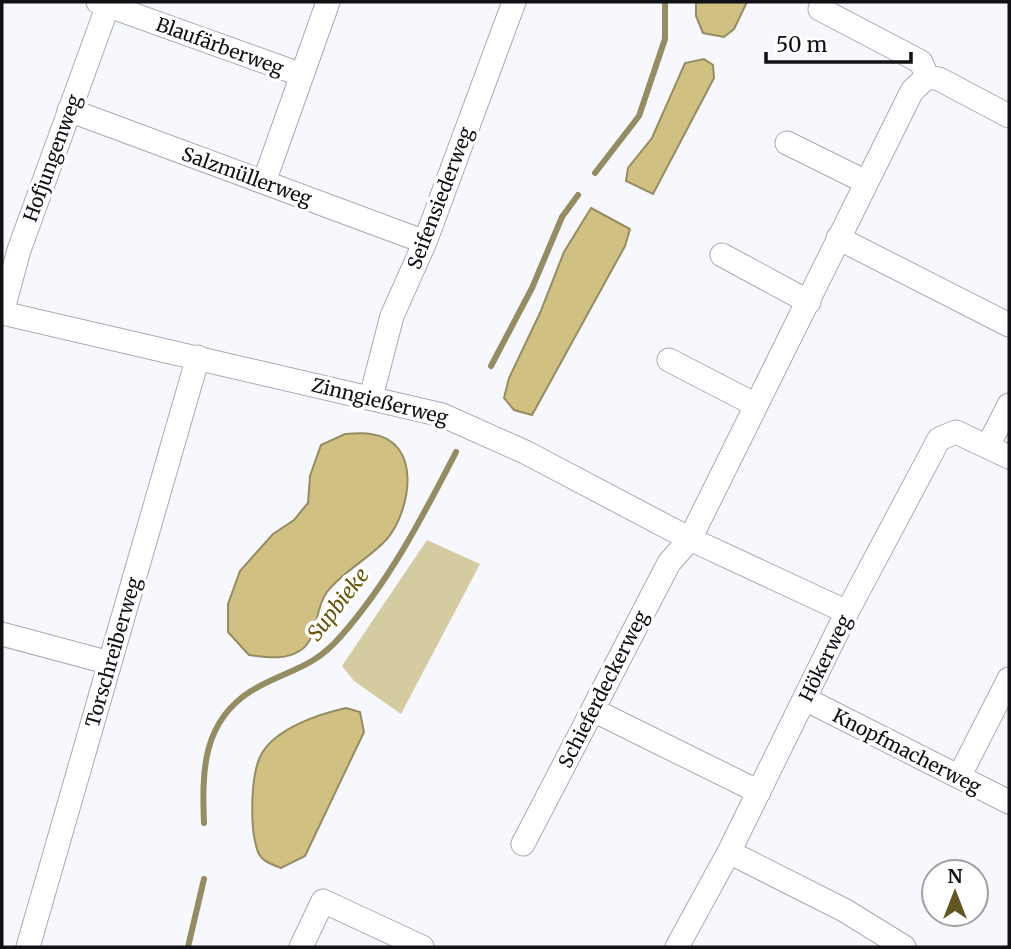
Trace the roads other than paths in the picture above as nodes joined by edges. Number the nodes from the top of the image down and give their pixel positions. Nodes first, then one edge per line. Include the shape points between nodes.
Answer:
1 (328, 2) edge
2 (514, 2) edge
3 (103, 4) edge
4 (820, 9) dead end
5 (302, 75) junction
6 (927, 77) junction
7 (69, 110) junction
8 (1009, 116) edge
9 (787, 143) dead end
10 (264, 183) junction
11 (866, 183) junction
12 (838, 238) junction
13 (425, 242) junction
14 (722, 255) dead end
15 (809, 302) junction
16 (2, 313) edge
17 (1009, 325) edge
18 (198, 357) junction
19 (669, 360) dead end
20 (372, 397) junction
21 (756, 405) junction
22 (1009, 405) edge
23 (988, 446) junction
24 (1009, 457) edge
25 (690, 539) junction
26 (847, 612) junction
27 (2, 634) edge
28 (110, 663) junction
29 (1009, 679) edge
30 (805, 699) junction
31 (593, 710) junction
32 (960, 777) junction
33 (759, 792) junction
34 (1009, 802) edge
35 (523, 844) dead end
36 (729, 852) junction
37 (27, 947) edge
38 (301, 947) edge
39 (422, 947) edge
40 (677, 947) edge
41 (904, 947) edge

1 - 5 street
2 - 13 street, Seifensiederweg
3 - 5 street, Blaufärberweg
3 - 7 street, Hofjungenweg
4 - 6 street via 921,62
5 - 10 street
6 - 8 street
6 - 11 street, Schieferdeckerweg via 912,91
7 - 10 street, Salzmüllerweg
7 - 16 street, Hofjungenweg via 19,250
9 - 11 street
10 - 13 street, Salzmüllerweg
11 - 12 street, Schieferdeckerweg
12 - 15 street, Schieferdeckerweg
12 - 17 street
13 - 20 street, Seifensiederweg via 392,316
14 - 15 street
15 - 21 street, Schieferdeckerweg
16 - 18 street, Zinngießerweg
18 - 20 street, Zinngießerweg
18 - 28 street, Torschreiberweg
19 - 21 street
20 - 25 street, Zinngießerweg via 465,424
21 - 25 street, Schieferdeckerweg
22 - 23 street
23 - 24 street, Hökerweg
23 - 26 street, Hökerweg via 956,432 939,439
25 - 26 street, Zinngießerweg
25 - 31 street, Schieferdeckerweg via 669,563
26 - 30 street, Hökerweg
27 - 28 street
28 - 37 street, Torschreiberweg
29 - 32 street
30 - 32 street, Knopfmacherweg
30 - 33 street, Hökerweg
31 - 33 street
31 - 35 street, Schieferdeckerweg
32 - 34 street, Knopfmacherweg
33 - 36 street, Hökerweg
36 - 40 street, Hökerweg
36 - 41 street via 844,910
38 - 39 street via 323,901

